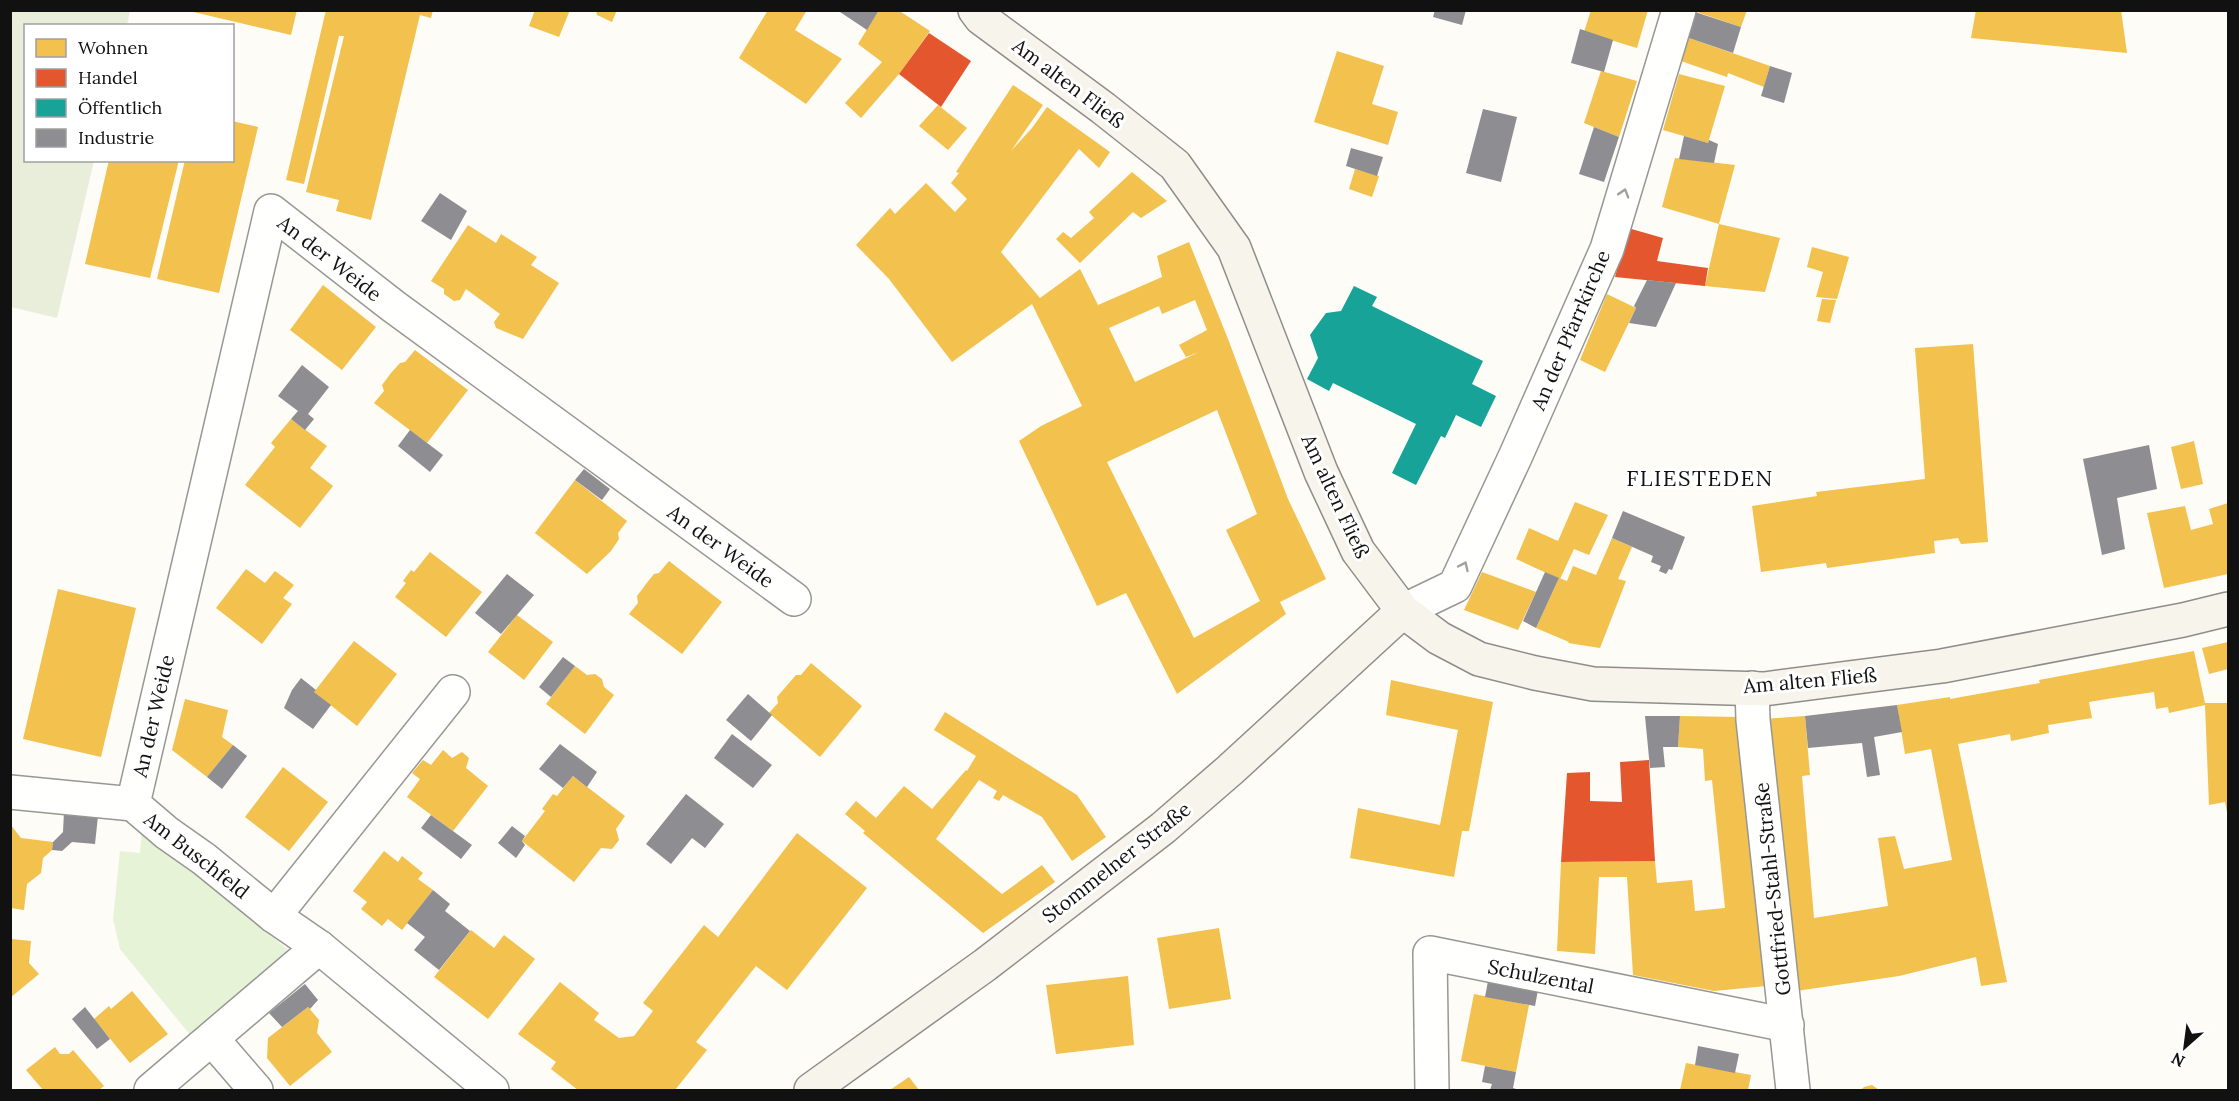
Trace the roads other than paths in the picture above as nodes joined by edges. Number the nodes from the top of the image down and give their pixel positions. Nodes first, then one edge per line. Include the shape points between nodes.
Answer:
1 (975, 10) edge
2 (1679, 10) edge
3 (794, 599) dead end
4 (2229, 609) edge
5 (1403, 611) junction
6 (1752, 688) junction
7 (453, 692) dead end
8 (10, 792) edge
9 (133, 804) junction
10 (274, 916) junction
11 (319, 947) junction
12 (1787, 1025) junction
13 (212, 1039) junction
14 (151, 1090) edge
15 (256, 1090) edge
16 (492, 1090) edge
17 (811, 1090) edge
18 (1432, 1090) edge
19 (1793, 1090) edge

1 - 5 main road, Am alten Fließ via 1175,165 1234,248 1321,472 1358,551
5 -> 2 street, An der Pfarrkirche via 1455,586 1516,455 1607,249
3 - 9 street, An der Weide via 393,306 271,211
4 - 6 main road, Am alten Fließ via 1942,666
5 - 6 main road, Am alten Fließ via 1439,638 1479,659 1535,673 1593,684
5 - 17 main road, Stommelner Straße via 1163,828 985,965
6 - 12 street, Gottfried-Stahl-Straße
7 - 10 street
8 - 9 street, Am Buschfeld
9 - 10 street, Am Buschfeld
10 - 11 street, Am Buschfeld
11 - 13 street
11 - 16 street, Am Buschfeld
12 - 18 street, Schulzental via 1430,953
12 - 19 street, Gottfried-Stahl-Straße
13 - 14 street
13 - 15 street

